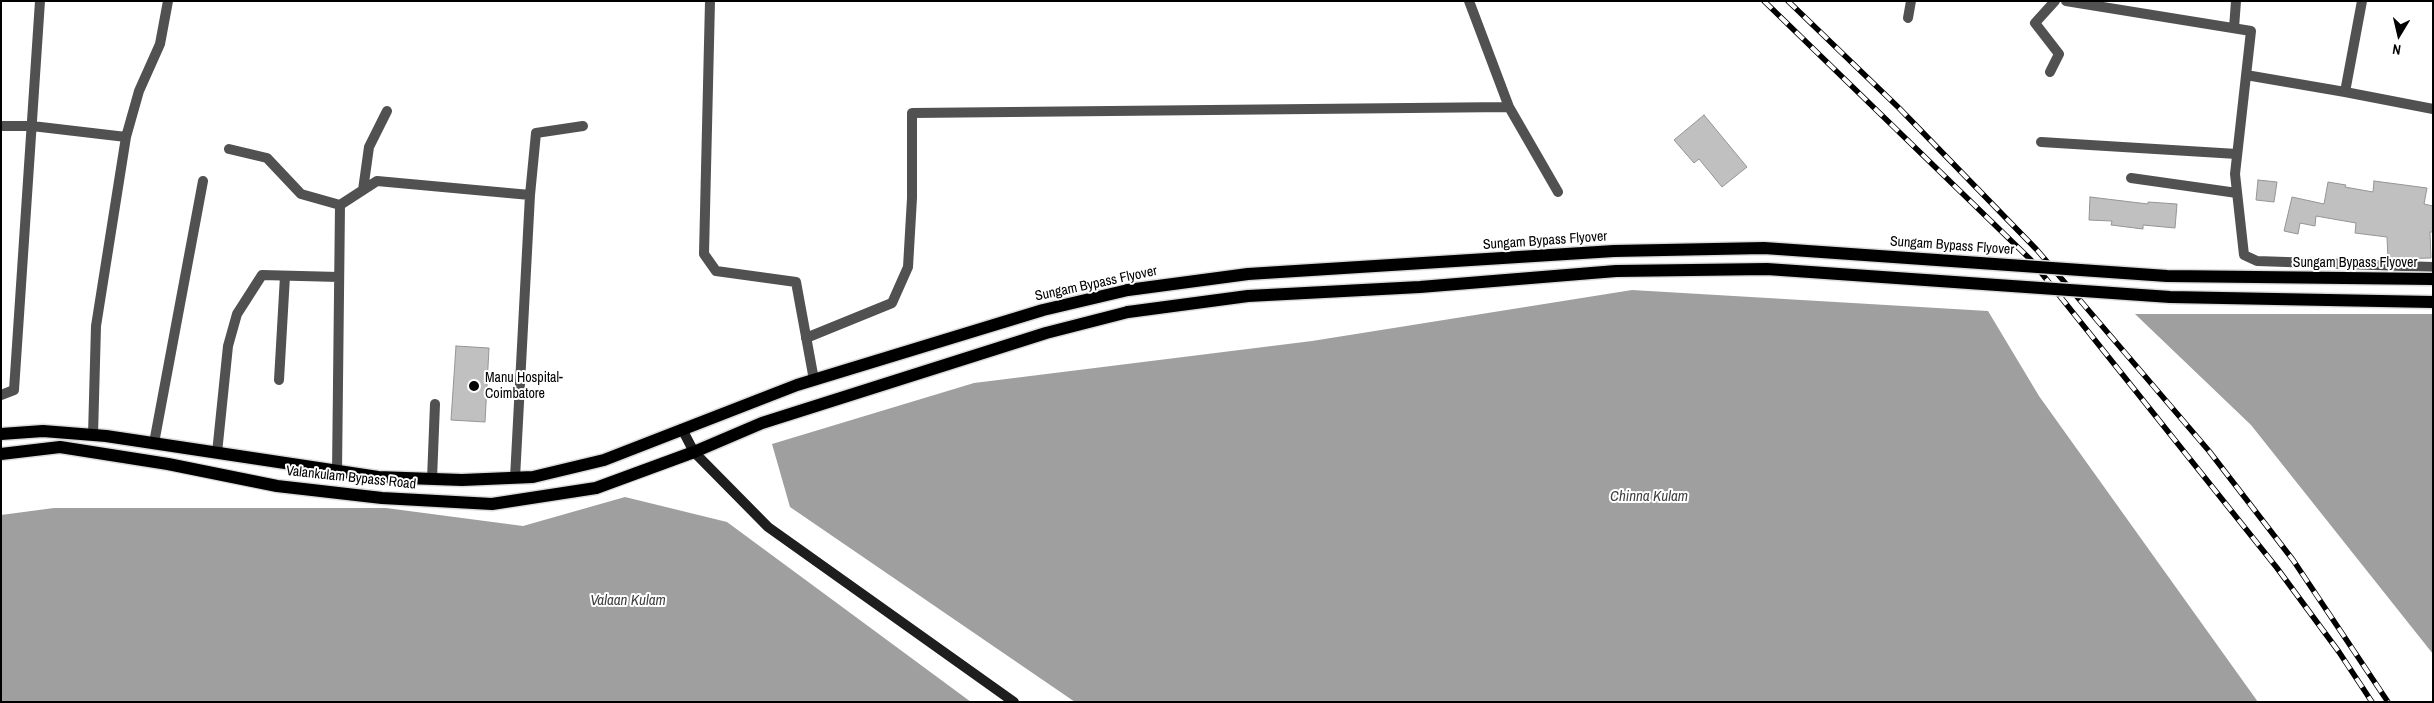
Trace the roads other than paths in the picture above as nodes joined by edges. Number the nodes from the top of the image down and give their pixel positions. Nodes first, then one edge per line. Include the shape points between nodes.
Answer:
1 (40, 1) edge
2 (168, 1) edge
3 (710, 1) edge
4 (1469, 1) edge
5 (1911, 1) edge
6 (2055, 1) edge
7 (2066, 1) edge
8 (2236, 1) edge
9 (2362, 1) edge
10 (1908, 18) dead end
11 (2234, 28) junction
12 (2050, 72) dead end
13 (2246, 75) junction
14 (2346, 92) junction
15 (1509, 107) junction
16 (2433, 109) edge
17 (387, 111) dead end
18 (1, 126) edge
19 (32, 126) junction
20 (583, 126) dead end
21 (126, 137) junction
22 (2041, 142) dead end
23 (229, 149) dead end
24 (2237, 154) junction
25 (2131, 178) dead end
26 (203, 181) dead end
27 (363, 190) junction
28 (1558, 192) dead end
29 (2237, 193) junction
30 (530, 195) junction
31 (340, 205) junction
32 (2433, 267) edge
33 (285, 276) junction
34 (339, 277) junction
35 (2433, 278) edge
36 (2433, 302) edge
37 (806, 338) junction
38 (279, 380) dead end
39 (814, 380) junction
40 (1, 395) edge
41 (435, 404) dead end
42 (682, 429) junction
43 (1, 434) edge
44 (93, 435) junction
45 (154, 443) junction
46 (694, 452) junction
47 (218, 453) junction
48 (1, 454) edge
49 (337, 472) junction
50 (515, 478) junction
51 (432, 479) junction
52 (1014, 702) edge

1 - 19 street
2 - 21 street via 160,44 139,91
3 - 37 street via 704,254 716,271 796,282
4 - 15 street
5 - 10 street
6 - 12 street via 2035,23 2059,54
7 - 11 street
8 - 11 street
9 - 14 street
11 - 13 street via 2251,31
13 - 14 street
13 - 24 street
14 - 16 street
15 - 28 street
15 - 37 street via 912,113 908,266 892,303
17 - 27 street via 369,147
18 - 19 street
19 - 21 street
19 - 40 street via 14,390
20 - 30 street via 536,133
21 - 44 street via 96,326
22 - 24 street
23 - 31 street via 267,158 301,194
24 - 29 street
25 - 29 street
26 - 45 street
27 - 30 street via 377,181
27 - 31 street
29 - 32 street via 2244,255 2257,261
30 - 50 street
31 - 34 street
33 - 34 street
33 - 38 street
33 - 47 street via 262,275 237,314 228,346
34 - 49 street
35 - 39 main road, Sungam Bypass Flyover, bridge via 2167,276 1764,248 1614,251 1248,274 1128,290 1043,310
36 - 46 main road, bridge via 2170,297 1767,269 1616,271 1420,287 1248,296 1128,312 1046,333 762,423
37 - 39 street
39 - 42 main road, Sungam Bypass Flyover
41 - 51 street
42 - 46 street
42 - 50 main road, Valankulam Bypass Road via 604,460 533,477
43 - 44 main road, Valankulam Bypass Road via 43,431
44 - 45 main road, Valankulam Bypass Road
45 - 47 main road, Valankulam Bypass Road
46 - 48 main road, Valankulam Bypass Road via 596,488 492,504 382,498 277,486 60,447
46 - 52 street via 768,527
47 - 49 main road, Valankulam Bypass Road
49 - 51 main road, Valankulam Bypass Road
50 - 51 main road, Valankulam Bypass Road

